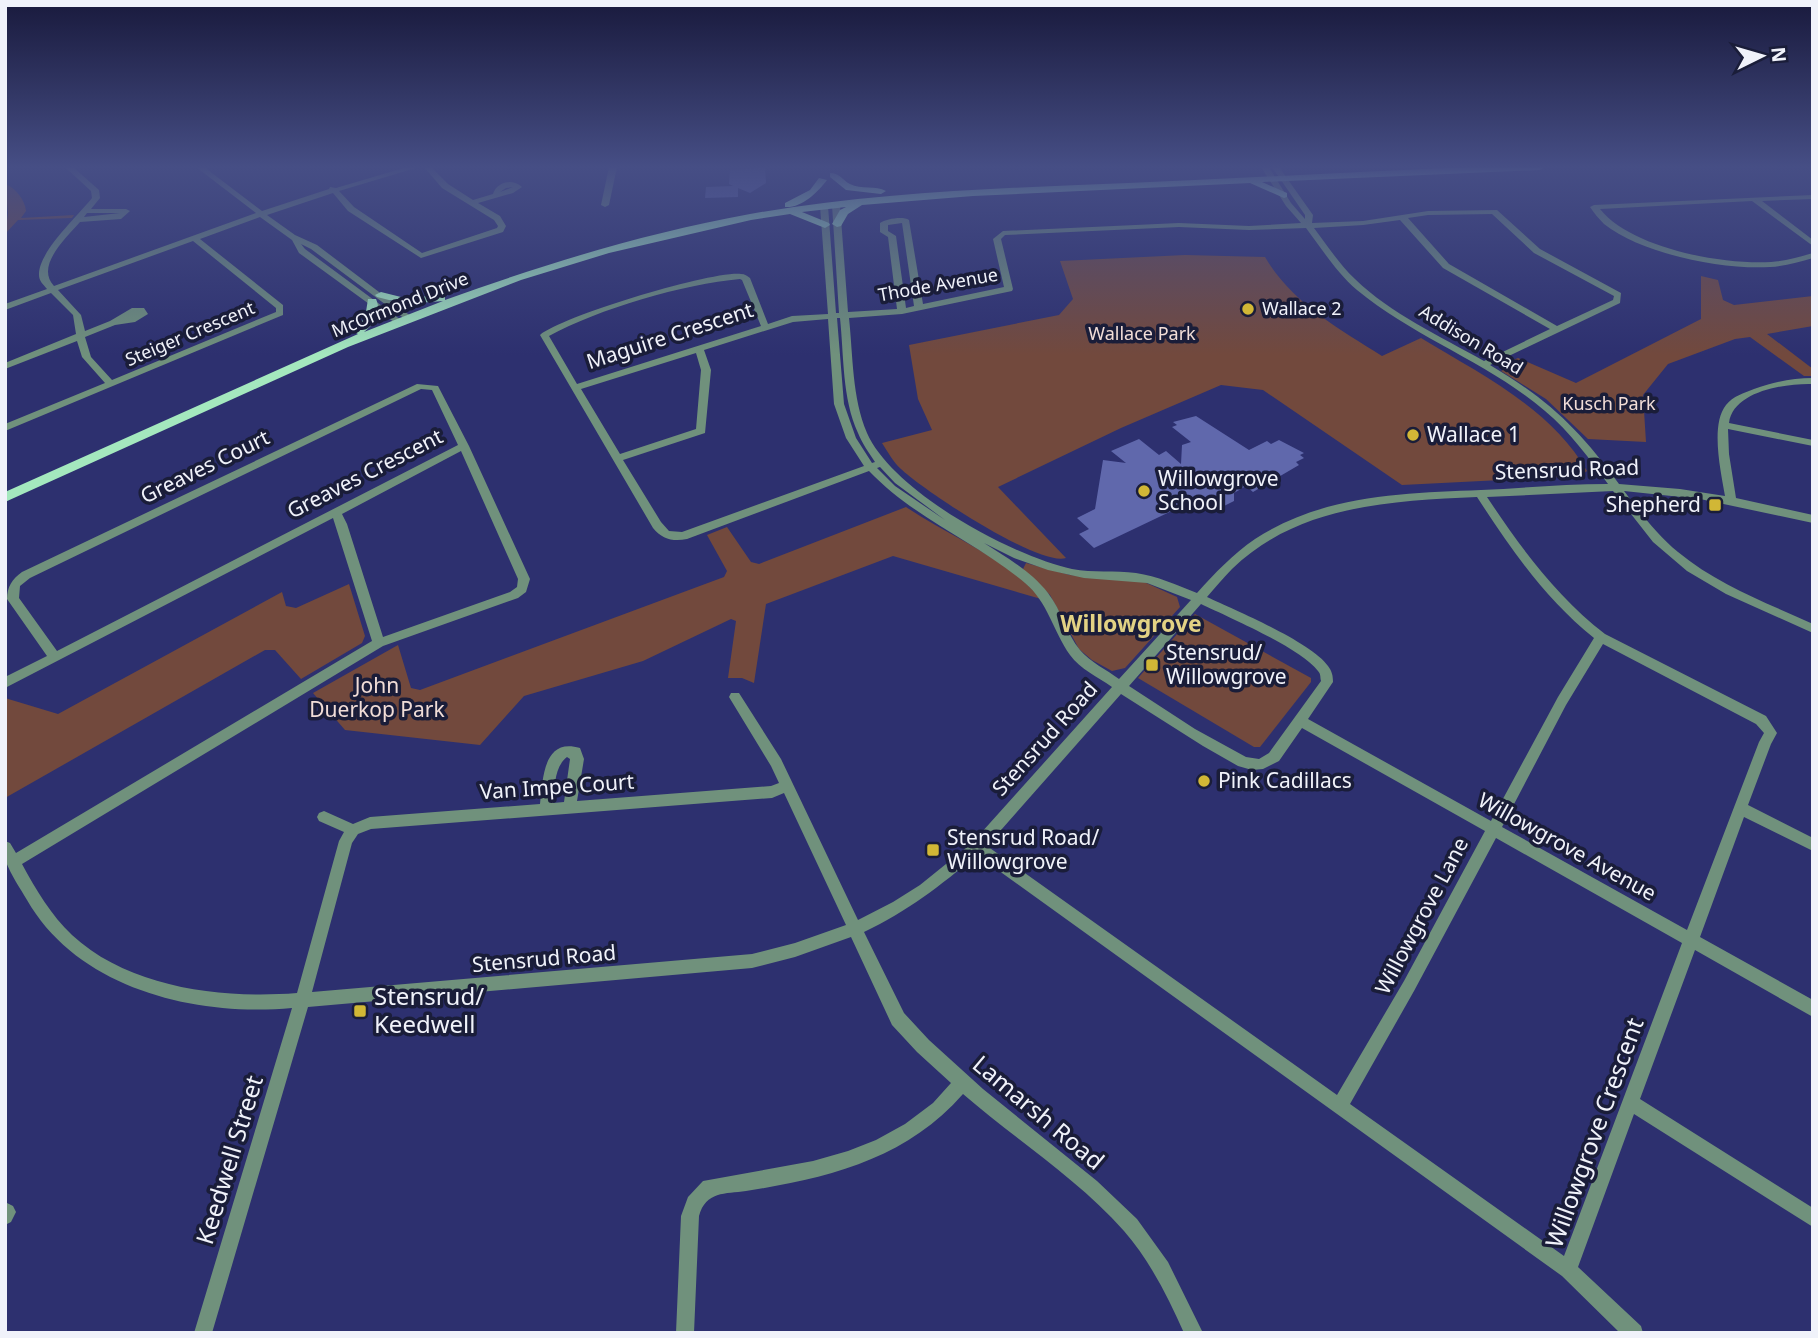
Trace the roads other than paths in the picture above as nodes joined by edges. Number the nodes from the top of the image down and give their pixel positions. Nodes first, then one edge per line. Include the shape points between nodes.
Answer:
1 (71, 229) edge
2 (218, 229) edge
3 (282, 229) edge
4 (381, 229) edge
5 (500, 229) edge
6 (663, 229) edge
7 (691, 229) edge
8 (826, 229) edge
9 (837, 229) edge
10 (884, 229) edge
11 (907, 229) edge
12 (1081, 229) edge
13 (1311, 229) edge
14 (1413, 229) edge
15 (1513, 229) edge
16 (1618, 229) edge
17 (1794, 229) edge
18 (194, 238) junction
19 (1813, 244) edge
20 (1679, 253) junction
21 (1813, 255) edge
22 (1733, 264) junction
23 (53, 290) junction
24 (376, 298) junction
25 (441, 299) junction
26 (5, 307) edge
27 (919, 308) junction
28 (902, 311) junction
29 (838, 314) junction
30 (400, 317) junction
31 (113, 323) dead end
32 (765, 326) junction
33 (1558, 330) junction
34 (358, 331) junction
35 (82, 336) junction
36 (698, 348) junction
37 (5, 366) edge
38 (1483, 366) junction
39 (1813, 381) edge
40 (111, 384) junction
41 (575, 388) junction
42 (1723, 425) junction
43 (5, 429) edge
44 (1813, 443) edge
45 (464, 446) junction
46 (619, 458) junction
47 (875, 465) junction
48 (5, 486) edge
49 (1615, 486) junction
50 (1480, 494) junction
51 (5, 498) edge
52 (1731, 501) junction
53 (335, 512) junction
54 (1813, 519) edge
55 (1198, 599) junction
56 (1813, 629) edge
57 (1601, 637) junction
58 (379, 643) junction
59 (55, 657) junction
60 (5, 683) edge
61 (1120, 687) junction
62 (735, 697) dead end
63 (1301, 721) junction
64 (786, 786) junction
65 (570, 806) junction
66 (545, 808) junction
67 (1742, 809) junction
68 (324, 817) dead end
69 (353, 830) junction
70 (1492, 830) junction
71 (1813, 845) edge
72 (5, 847) edge
73 (977, 847) junction
74 (14, 862) junction
75 (854, 928) junction
76 (1690, 941) junction
77 (300, 1000) junction
78 (1813, 1009) edge
79 (962, 1083) junction
80 (1632, 1103) junction
81 (1340, 1106) junction
82 (1813, 1218) edge
83 (1568, 1270) junction
84 (203, 1333) edge
85 (685, 1333) edge
86 (1194, 1333) edge
87 (1634, 1333) edge

1 - 23 street via 41,268
2 - 18 street
3 - 24 street via 302,251
4 - 5 street via 421,256
6 - 25 main road, McOrmond Drive
7 - 30 main road, McOrmond Drive via 513,279
8 - 29 street
9 - 29 street
10 - 28 street via 892,236
11 - 27 street
12 - 27 street, Thode Avenue via 1003,233 997,239 1009,289
13 - 38 street, Addison Road via 1330,259 1360,289
14 - 33 street via 1446,267
15 - 33 street via 1537,251 1618,295 1618,301
16 - 20 street
17 - 19 street
18 - 23 street
18 - 40 street, Steiger Crescent via 280,307 280,313
20 - 22 street via 1709,265
20 - 22 street via 1719,253
21 - 22 street via 1783,264
23 - 26 street
23 - 35 street, Steiger Crescent via 79,318
24 - 25 main road
24 - 30 street
24 - 34 main road via 369,323
25 - 30 main road, McOrmond Drive
27 - 28 street, Thode Avenue
28 - 29 street, Thode Avenue
29 - 32 street, Maguire Crescent
29 - 47 street via 839,404 848,434
30 - 34 main road, McOrmond Drive
30 - 51 main road, McOrmond Drive
31 - 35 street
32 - 36 street, Maguire Crescent
32 - 41 street via 746,278 741,276 606,311 544,335
33 - 38 street
34 - 48 main road, McOrmond Drive
35 - 37 street
35 - 40 street, Steiger Crescent via 81,345 90,363
36 - 41 street, Maguire Crescent
36 - 46 street via 706,370 701,431
38 - 49 street, Addison Road via 1560,419
39 - 42 street via 1789,379 1740,398 1728,409
40 - 43 street
41 - 46 street, Maguire Crescent
42 - 44 street
42 - 52 street
45 - 53 street, Greaves Crescent
45 - 58 street, Greaves Crescent via 524,579 522,589
45 - 59 street, Greaves Court via 435,388 420,386 26,575 17,581 13,599
46 - 47 street, Maguire Crescent via 657,525 671,537
47 - 55 street via 928,503 1028,559 1073,573 1146,579
47 - 61 street via 915,509 1037,586 1074,652
49 - 50 street, Stensrud Road
49 - 52 street, Stensrud Road
49 - 56 street via 1657,538 1692,569
50 - 55 street, Stensrud Road via 1365,502 1300,519 1258,540
50 - 57 street, Willowgrove Crescent via 1543,585
52 - 54 street, Stensrud Road
53 - 58 street
53 - 59 street, Greaves Crescent
55 - 61 street, Stensrud Road
55 - 63 street via 1281,640 1323,668 1327,682
57 - 67 street, Willowgrove Crescent via 1768,726 1771,733
57 - 70 street, Willowgrove Lane
58 - 74 street, Greaves Crescent
59 - 60 street, Greaves Crescent
61 - 63 street via 1253,765 1274,757
61 - 73 street, Stensrud Road
62 - 64 street
63 - 70 street, Willowgrove Avenue
64 - 65 street, Van Impe Court via 772,792
64 - 75 street
65 - 66 street, Van Impe Court
65 - 66 street via 577,759 575,752 566,750 553,761
66 - 69 street, Van Impe Court via 370,823
67 - 71 street
67 - 76 street, Willowgrove Crescent
68 - 69 street
69 - 77 street
70 - 76 street, Willowgrove Avenue
70 - 81 street, Willowgrove Lane
72 - 74 street, Stensrud Road
73 - 75 street, Stensrud Road via 918,895
73 - 81 street, Willowgrove Crescent
74 - 77 street, Stensrud Road via 46,917 110,968 153,986 202,997
75 - 77 street, Stensrud Road via 788,953 725,965
75 - 79 street, Lamarsh Road via 898,1019 920,1046
76 - 78 street, Willowgrove Avenue
76 - 80 street, Willowgrove Crescent
77 - 84 street, Keedwell Street
79 - 85 street via 947,1104 918,1126 837,1165 709,1186 690,1216
79 - 86 street, Lamarsh Road via 1118,1212 1170,1280
80 - 82 street
80 - 83 street, Willowgrove Crescent
81 - 83 street, Willowgrove Crescent
83 - 87 street

